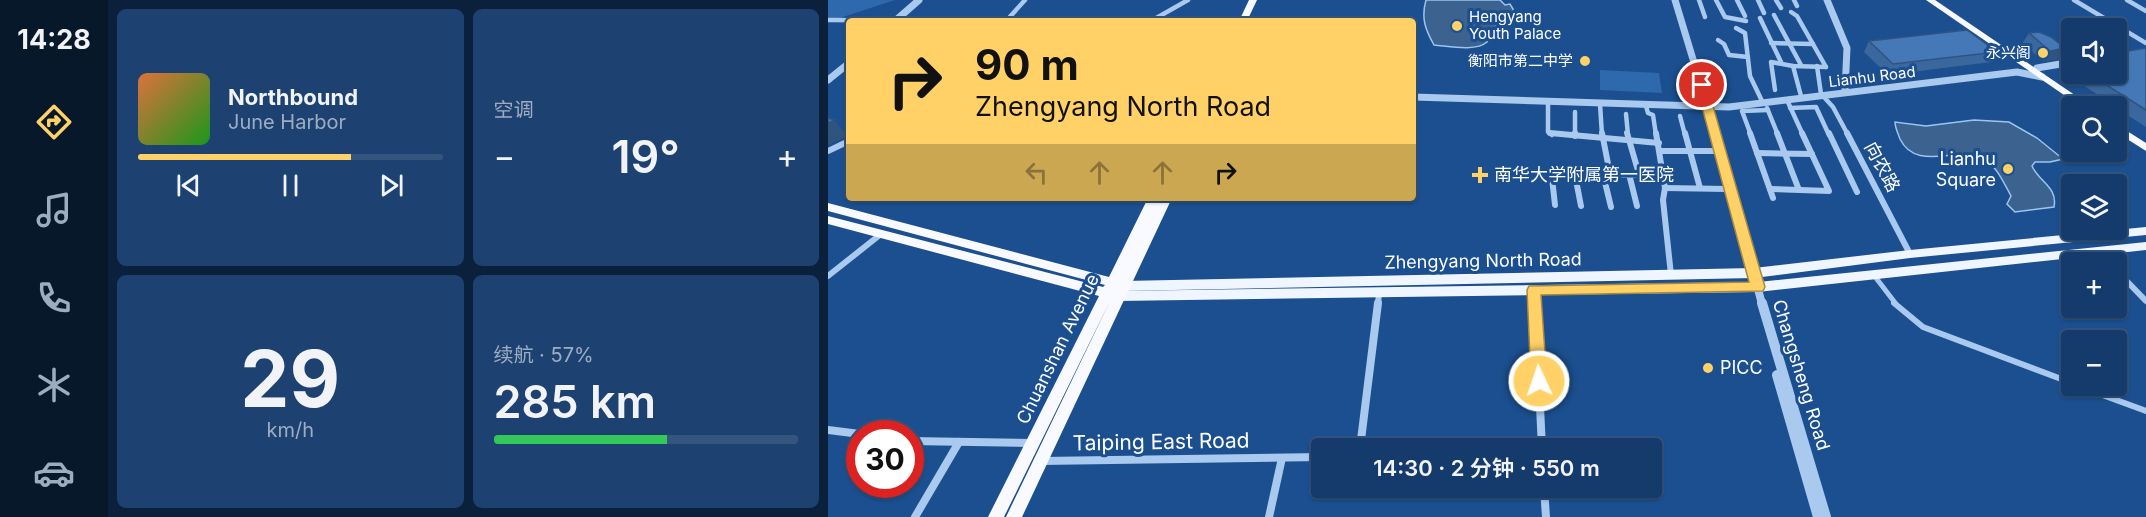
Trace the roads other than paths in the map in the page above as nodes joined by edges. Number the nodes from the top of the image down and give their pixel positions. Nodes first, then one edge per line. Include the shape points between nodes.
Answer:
1 (920, 0) edge
2 (1025, 0) edge
3 (1188, 0) edge
4 (1253, 0) edge
5 (1262, 0) edge
6 (1673, 0) edge
7 (1699, 0) edge
8 (1716, 0) edge
9 (1737, 0) edge
10 (1758, 0) edge
11 (1776, 0) edge
12 (1794, 0) edge
13 (1827, 0) edge
14 (1930, 0) edge
15 (1938, 0) edge
16 (2074, 0) edge
17 (2127, 0) edge
18 (1797, 6) dead end
19 (1781, 8) dead end
20 (2146, 11) edge
21 (1791, 12) dead end
22 (1764, 13) dead end
23 (1774, 15) dead end
24 (1705, 17) dead end
25 (899, 18) edge
26 (1010, 18) edge
27 (1156, 18) edge
28 (1244, 18) edge
29 (1253, 18) edge
30 (1760, 18) dead end
31 (828, 20) edge
32 (846, 20) edge
33 (1736, 28) dead end
34 (1718, 40) dead end
35 (1771, 43) junction
36 (1789, 43) junction
37 (2146, 43) edge
38 (1813, 44) junction
39 (2146, 49) edge
40 (2136, 51) edge
41 (1748, 57) junction
42 (2018, 60) junction
43 (1781, 63) junction
44 (846, 64) edge
45 (2061, 64) edge
46 (1801, 65) junction
47 (1793, 66) junction
48 (1817, 66) junction
49 (2037, 68) junction
50 (2042, 77) junction
51 (828, 79) edge
52 (1775, 90) dead end
53 (1845, 91) junction
54 (1822, 95) junction
55 (1801, 96) junction
56 (2071, 96) edge
57 (2078, 96) edge
58 (1416, 98) edge
59 (1787, 100) junction
60 (1548, 102) junction
61 (1600, 104) junction
62 (1764, 104) junction
63 (1646, 106) junction
64 (1707, 106) junction
65 (1790, 108) junction
66 (1575, 112) dead end
67 (1626, 114) dead end
68 (1680, 116) dead end
69 (2127, 129) edge
70 (2127, 135) edge
71 (1575, 136) junction
72 (1602, 138) junction
73 (1628, 140) junction
74 (846, 142) edge
75 (2146, 142) edge
76 (1659, 143) junction
77 (2146, 148) edge
78 (828, 151) edge
79 (1660, 151) junction
80 (1690, 151) junction
81 (1717, 151) junction
82 (1758, 153) junction
83 (1785, 154) junction
84 (1812, 154) junction
85 (1603, 174) junction
86 (1610, 174) junction
87 (1629, 174) junction
88 (1639, 174) junction
89 (1663, 174) junction
90 (1575, 175) junction
91 (1665, 188) junction
92 (1700, 188) junction
93 (1727, 189) junction
94 (1770, 189) junction
95 (1799, 190) junction
96 (1857, 192) dead end
97 (1773, 198) dead end
98 (1153, 201) edge
99 (1164, 201) edge
100 (1555, 205) dead end
101 (1581, 206) dead end
102 (1637, 206) dead end
103 (828, 207) edge
104 (1611, 207) dead end
105 (828, 220) edge
106 (2146, 231) edge
107 (881, 234) junction
108 (2146, 246) edge
109 (2098, 251) joint
110 (1910, 254) junction
111 (1751, 273) junction
112 (1873, 274) junction
113 (1671, 275) junction
114 (828, 276) edge
115 (2127, 281) edge
116 (1755, 287) junction
117 (1115, 289) junction
118 (1534, 290) junction
119 (1379, 292) junction
120 (2146, 301) edge
121 (2061, 379) edge
122 (2106, 396) edge
123 (2146, 411) edge
124 (828, 430) edge
125 (846, 433) edge
126 (1361, 438) edge
127 (1541, 438) edge
128 (924, 441) edge
129 (959, 442) junction
130 (1033, 443) junction
131 (1311, 457) edge
132 (1282, 458) junction
133 (1041, 461) junction
134 (1545, 498) edge
135 (915, 517) edge
136 (996, 517) edge
137 (1014, 517) edge
138 (1269, 517) edge
139 (1546, 517) edge
140 (1818, 517) edge
141 (1826, 517) edge

1 - 25 street
2 - 26 street
3 - 27 street
4 - 28 highway
5 - 29 highway
6 - 64 street, Changsheng Road
7 - 24 street
8 - 9 street via 1725,17 1746,19
10 - 22 street
11 - 19 street
12 - 18 street
13 - 53 street via 1847,48
14 - 42 highway
15 - 49 highway
16 - 37 street
17 - 20 street
21 - 38 street
23 - 36 street
30 - 35 street
31 - 32 street
33 - 41 street via 1745,33
34 - 41 street via 1730,55
35 - 36 street
35 - 43 street
36 - 38 street
36 - 46 street
38 - 48 street via 1826,67
39 - 40 street
41 - 62 street via 1750,76
42 - 50 highway
42 - 53 street, Lianhu Road via 2020,66 2015,70
43 - 47 street
43 - 52 street via 1771,62
44 - 51 street
45 - 49 street
46 - 47 street
46 - 48 street
47 - 55 street
48 - 54 street
49 - 57 highway
50 - 54 street, Lianhu Road via 2017,72
50 - 56 highway
53 - 54 street, Lianhu Road
54 - 55 street, Lianhu Road
54 - 59 street, Lianhu Road
54 - 110 street, 向农路 via 1833,107
55 - 62 street, Lianhu Road
58 - 60 street, Lianhu Road
59 - 62 street, Lianhu Road
59 - 65 street
60 - 61 street, Lianhu Road
60 - 71 street via 1548,132
61 - 63 street, Lianhu Road
61 - 72 street
62 - 64 street, Lianhu Road
62 - 82 street via 1743,111
62 - 83 street
63 - 64 street, Lianhu Road
63 - 76 street via 1653,115
64 - 81 street, Changsheng Road
64 - 111 street, Changsheng Road
65 - 84 street
65 - 96 street via 1816,107
66 - 71 street
67 - 73 street
68 - 80 street
69 - 75 highway
70 - 77 highway
71 - 72 street
72 - 73 street
72 - 86 street
73 - 76 street
73 - 88 street
74 - 78 street
76 - 79 street
79 - 80 street
79 - 89 street
80 - 81 street
80 - 92 street
81 - 93 street, Changsheng Road
82 - 83 street
82 - 94 street
83 - 84 street
83 - 95 street
84 - 95 street via 1828,191
85 - 86 street
85 - 90 street
85 - 104 street
86 - 87 street
87 - 88 street
87 - 102 street
88 - 89 street
89 - 91 street
90 - 100 street via 1552,178
90 - 101 street
91 - 92 street
91 - 113 street
92 - 93 street
93 - 111 street, Changsheng Road
94 - 95 street
94 - 97 street
98 - 117 highway, Chuanshan Avenue
99 - 117 highway, Chuanshan Avenue
103 - 117 highway, Zhengyang North Road
105 - 107 highway, Zhengyang North Road
106 - 110 main road, Zhengyang North Road
107 - 114 street
107 - 117 highway, Zhengyang North Road
108 - 109 main road, Zhengyang North Road
109 - 112 main road, Zhengyang North Road
110 - 111 main road, Zhengyang North Road
111 - 113 main road, Zhengyang North Road
111 - 116 street, Changsheng Road
112 - 116 main road, Zhengyang North Road
112 - 121 street via 1890,299 1923,327
113 - 117 main road, Zhengyang North Road
115 - 120 street
116 - 118 main road, Zhengyang North Road
116 - 140 street, Changsheng Road
116 - 141 street, Changsheng Road
117 - 119 main road, Zhengyang North Road
117 - 130 highway, Chuanshan Avenue
117 - 133 highway, Chuanshan Avenue
118 - 119 main road, Zhengyang North Road
118 - 127 street
119 - 126 street
122 - 123 street
124 - 125 street
128 - 129 street
129 - 130 street
129 - 135 street
130 - 136 highway, Chuanshan Avenue
131 - 132 street, Taiping East Road
132 - 133 street, Taiping East Road
132 - 138 street
133 - 137 highway, Chuanshan Avenue
134 - 139 street

